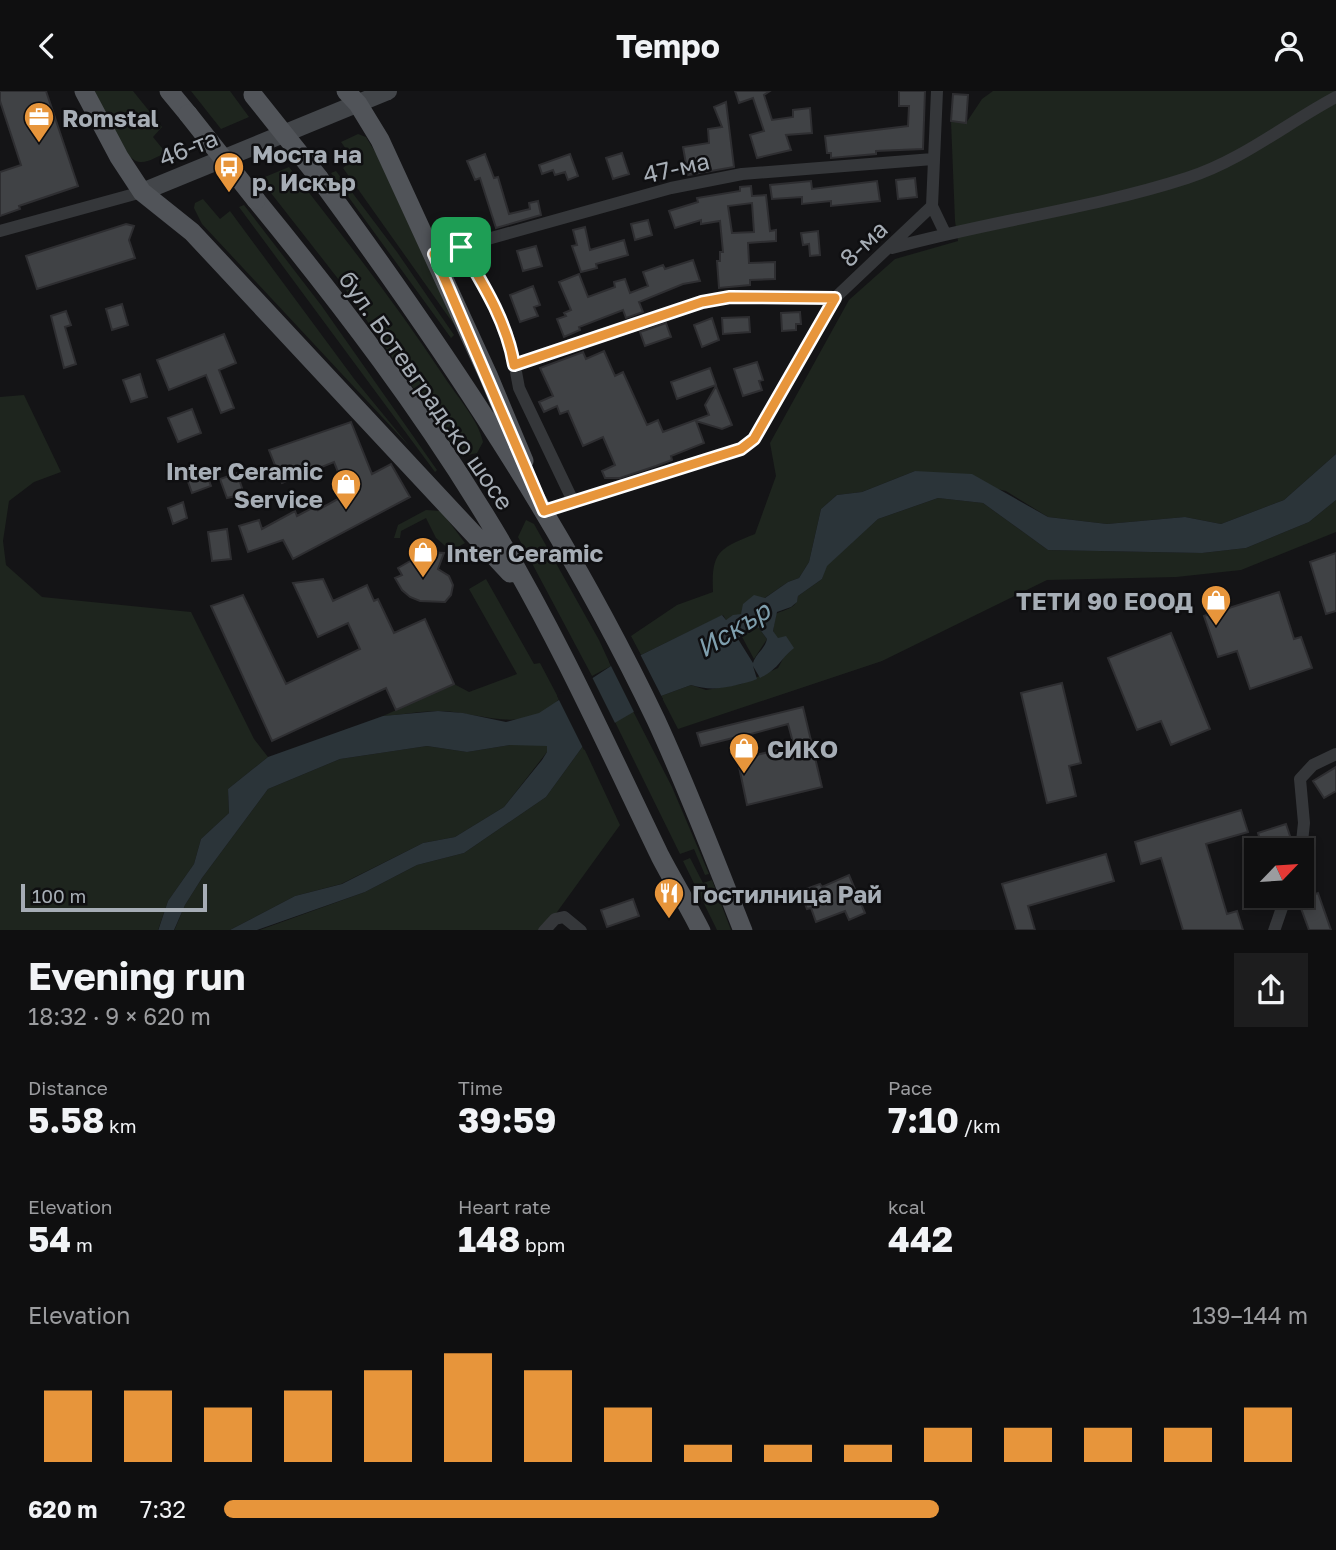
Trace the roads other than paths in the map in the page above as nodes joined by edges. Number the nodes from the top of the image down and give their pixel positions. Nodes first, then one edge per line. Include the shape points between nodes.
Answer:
1 (84, 91) edge
2 (169, 91) edge
3 (388, 91) edge
4 (937, 91) edge
5 (251, 93) edge
6 (352, 97) edge
7 (1336, 97) edge
8 (933, 159) junction
9 (142, 192) junction
10 (932, 206) junction
11 (0, 231) edge
12 (945, 233) junction
13 (461, 247) junction
14 (888, 249) junction
15 (434, 254) junction
16 (835, 298) junction
17 (514, 365) junction
18 (573, 501) junction
19 (544, 511) junction
20 (533, 597) junction
21 (1336, 754) edge
22 (1302, 838) edge
23 (1282, 908) edge
24 (696, 929) edge
25 (544, 930) edge
26 (581, 930) edge
27 (743, 930) edge
28 (1274, 930) edge

1 - 9 main road
2 - 20 main road, бул. Ботевградско шосе, bridge via 395,379
3 - 6 street, 46-та
4 - 8 street
5 - 19 main road, бул. Ботевградско шосе, bridge via 411,304
6 - 9 street, 46-та
6 - 15 main road via 380,139
7 - 12 street via 1248,150 1189,178
8 - 10 street
8 - 13 street, 47-ма via 743,174 671,188
9 - 11 street, 46-та
9 - 20 main road via 192,232
10 - 12 street
10 - 14 street, 8-ма
12 - 14 street
13 - 15 street, 47-ма
13 - 17 street via 489,295 511,345
14 - 16 street, 8-ма
15 - 19 main road
16 - 17 street via 730,297 702,302
16 - 18 street, 8-ма via 754,439 741,449
17 - 18 street via 519,388
18 - 19 street, 8-ма
19 - 27 main road, бул. Ботевградско шосе via 656,722
20 - 24 main road, бул. Ботевградско шосе
21 - 22 street via 1313,765 1300,779
23 - 28 street
25 - 26 street via 555,919 565,917

